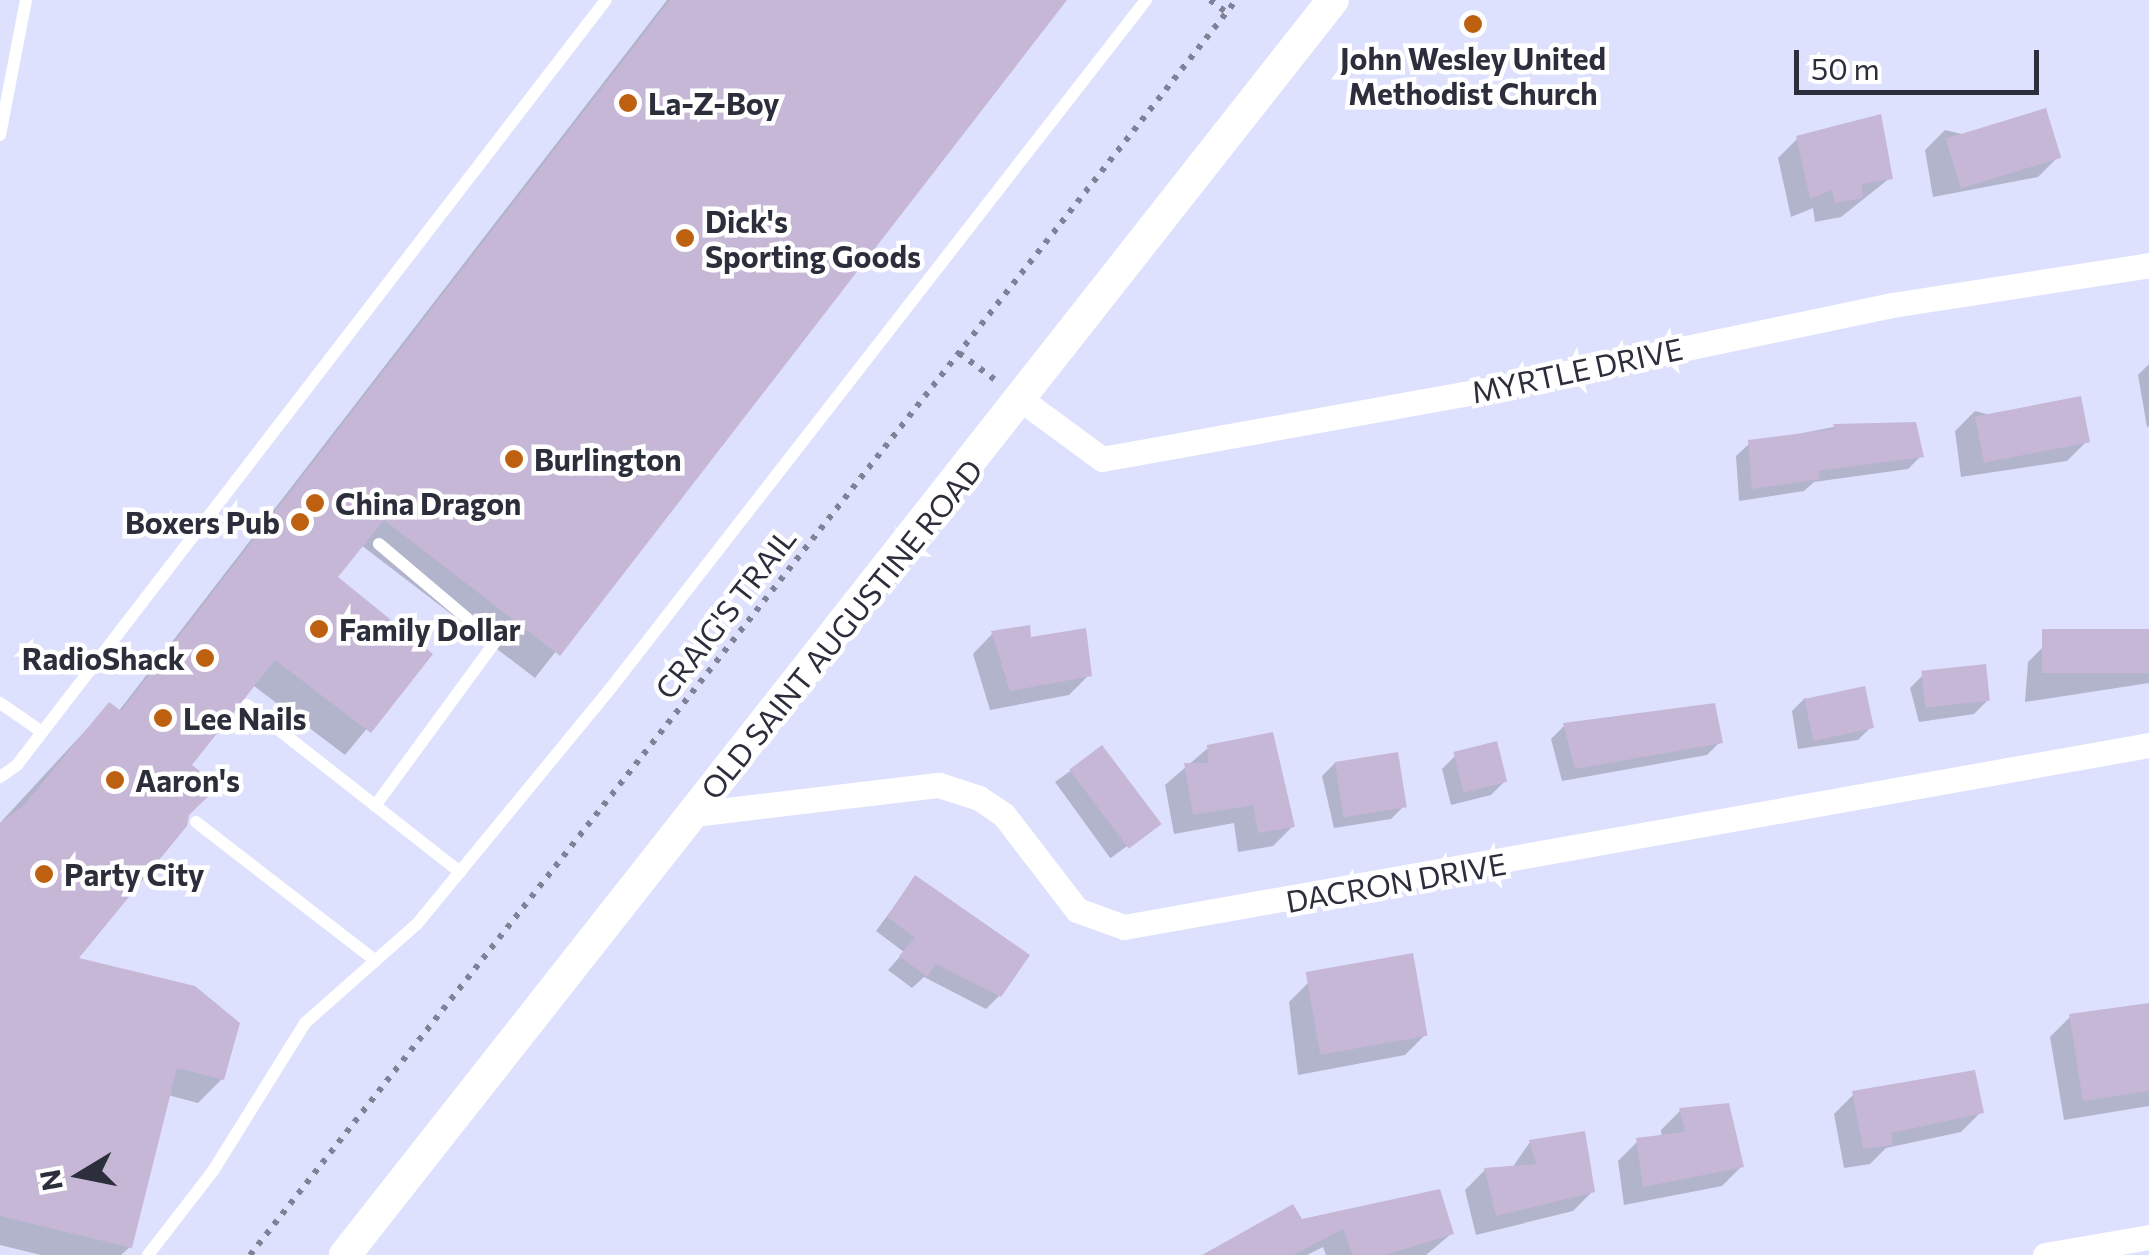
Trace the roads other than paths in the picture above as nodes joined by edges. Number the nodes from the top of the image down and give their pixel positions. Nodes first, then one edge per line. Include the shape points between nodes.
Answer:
1 (26, 0) edge
2 (606, 0) edge
3 (1146, 0) edge
4 (1334, 0) edge
5 (0, 135) edge
6 (2149, 264) edge
7 (1023, 401) junction
8 (379, 544) dead end
9 (0, 704) edge
10 (247, 705) dead end
11 (42, 732) junction
12 (2149, 744) edge
13 (0, 777) edge
14 (376, 806) junction
15 (694, 814) junction
16 (196, 822) dead end
17 (460, 872) junction
18 (376, 961) junction
19 (2149, 1237) edge
20 (148, 1255) edge
21 (345, 1255) edge
22 (2045, 1255) edge

1 - 5 lane
2 - 11 lane
3 - 17 lane
4 - 7 street, OLD SAINT AUGUSTINE ROAD
6 - 7 street, MYRTLE DRIVE via 1892,305 1476,392 1102,458
7 - 15 street, OLD SAINT AUGUSTINE ROAD
8 - 14 lane via 496,642
9 - 11 lane
10 - 14 lane
11 - 13 lane
12 - 15 street, DACRON DRIVE via 1124,927 1076,910 1004,815 980,798 939,785
14 - 17 lane
15 - 21 street, OLD SAINT AUGUSTINE ROAD
16 - 18 lane
17 - 18 lane
18 - 20 lane via 305,1023 213,1171
19 - 22 street

